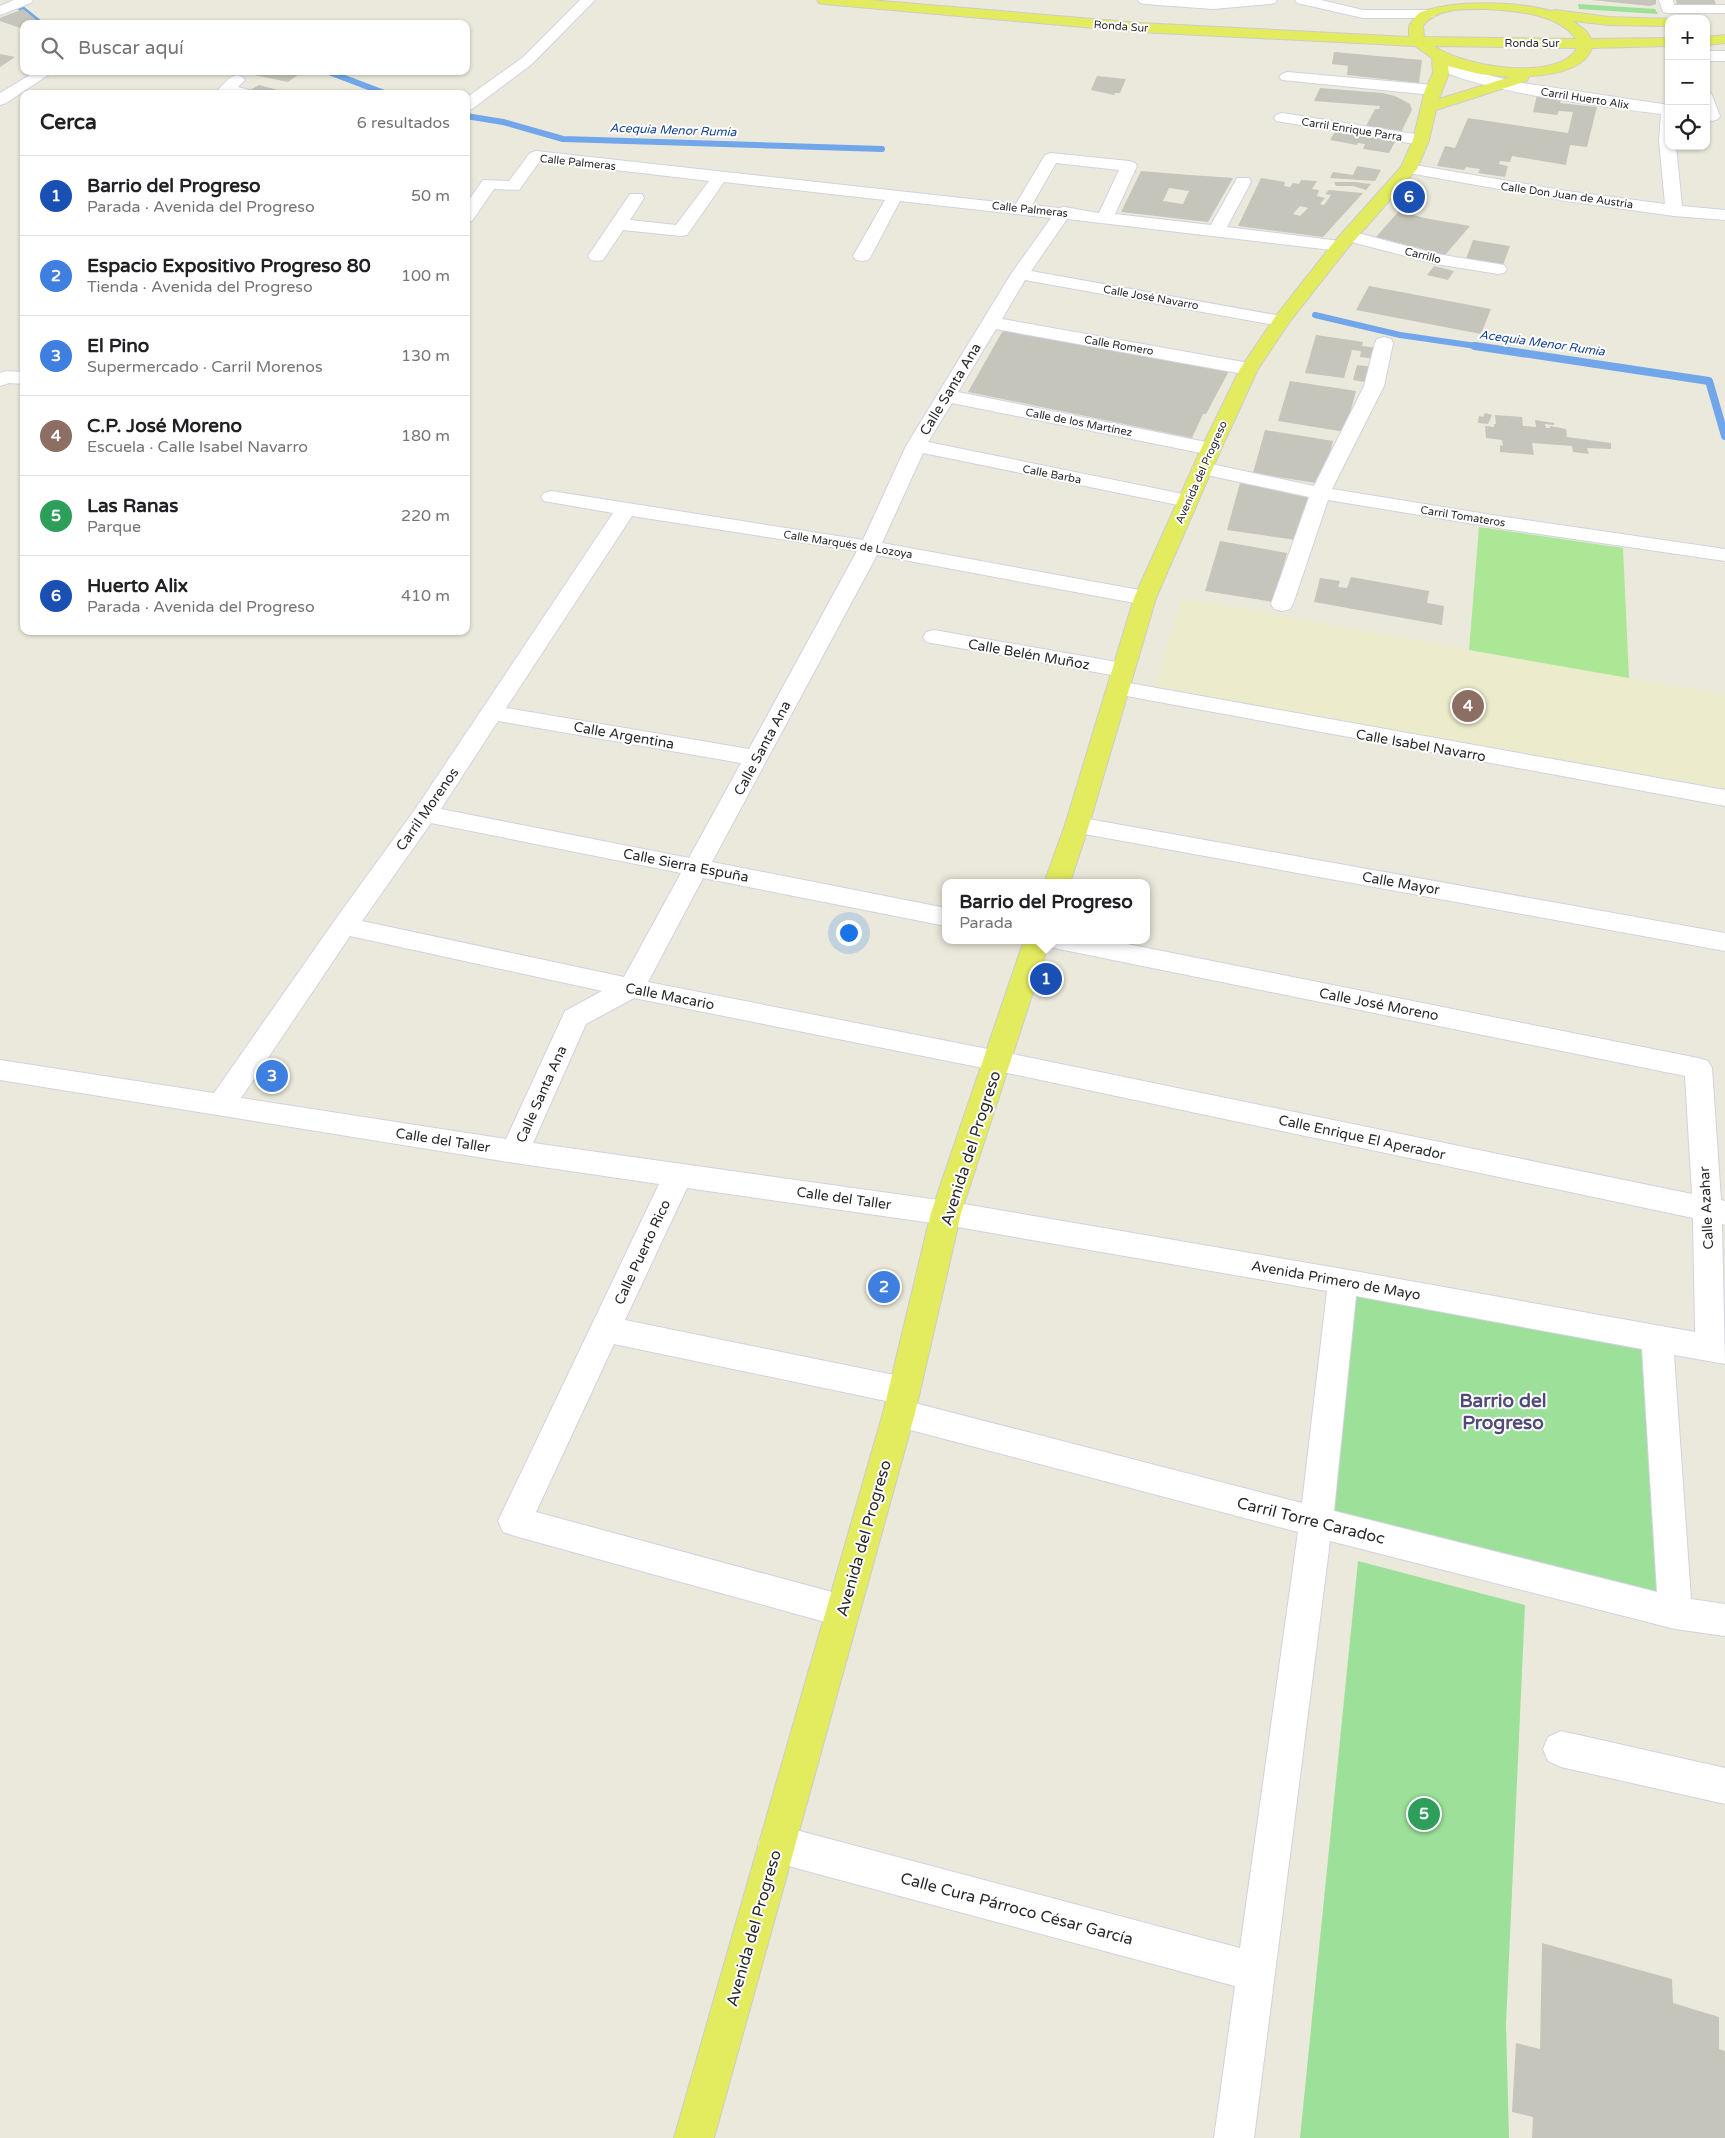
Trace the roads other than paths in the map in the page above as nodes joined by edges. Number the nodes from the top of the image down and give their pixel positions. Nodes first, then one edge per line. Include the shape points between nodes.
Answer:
1 (26, 0) edge
2 (588, 0) edge
3 (824, 0) edge
4 (978, 0) edge
5 (1145, 0) edge
6 (1270, 0) edge
7 (1300, 0) edge
8 (1446, 0) edge
9 (1494, 0) edge
10 (1666, 0) edge
11 (1236, 2) edge
12 (1513, 7) junction
13 (1723, 10) edge
14 (0, 11) edge
15 (1541, 12) junction
16 (1388, 15) junction
17 (1710, 18) edge
18 (1432, 21) junction
19 (1665, 22) edge
20 (1665, 27) edge
21 (1486, 28) dead end
22 (1516, 29) dead end
23 (1546, 29) dead end
24 (1576, 29) junction
25 (1418, 34) junction
26 (1710, 40) edge
27 (1725, 40) edge
28 (1665, 42) edge
29 (1586, 43) junction
30 (1665, 48) edge
31 (1710, 56) edge
32 (1725, 56) edge
33 (1621, 57) dead end
34 (1440, 60) junction
35 (1593, 62) dead end
36 (1560, 67) junction
37 (40, 76) dead end
38 (1288, 77) dead end
39 (237, 80) dead end
40 (1502, 83) junction
41 (226, 90) edge
42 (1433, 90) junction
43 (0, 100) edge
44 (470, 103) edge
45 (1709, 105) edge
46 (1430, 107) junction
47 (1665, 109) edge
48 (1714, 117) edge
49 (1282, 118) dead end
50 (1421, 140) junction
51 (1668, 150) edge
52 (1409, 169) junction
53 (719, 178) junction
54 (1242, 182) dead end
55 (895, 196) junction
56 (636, 198) dead end
57 (1022, 208) junction
58 (470, 210) edge
59 (1674, 210) junction
60 (1064, 212) junction
61 (1725, 215) edge
62 (1105, 217) junction
63 (620, 224) junction
64 (1217, 230) junction
65 (1345, 241) junction
66 (597, 256) dead end
67 (862, 256) dead end
68 (1498, 269) dead end
69 (1020, 274) junction
70 (1281, 321) junction
71 (990, 322) junction
72 (1384, 343) dead end
73 (1249, 369) junction
74 (20, 378) edge
75 (0, 380) edge
76 (947, 396) junction
77 (916, 446) junction
78 (1211, 448) junction
79 (1202, 468) junction
80 (1320, 493) junction
81 (551, 497) dead end
82 (1188, 501) junction
83 (626, 509) junction
84 (870, 547) junction
85 (1725, 555) edge
86 (1145, 598) junction
87 (1282, 604) dead end
88 (934, 637) dead end
89 (1120, 679) junction
90 (492, 713) junction
91 (756, 758) junction
92 (1725, 798) edge
93 (426, 814) junction
94 (1077, 825) junction
95 (694, 873) junction
96 (1058, 879) edge
97 (942, 917) edge
98 (344, 926) junction
99 (1725, 942) edge
100 (1037, 944) edge
101 (1079, 944) edge
102 (631, 988) junction
103 (998, 1061) junction
104 (1698, 1068) joint
105 (0, 1070) edge
106 (221, 1105) junction
107 (515, 1152) junction
108 (678, 1175) junction
109 (1716, 1211) edge
110 (946, 1212) junction
111 (1343, 1281) junction
112 (605, 1329) junction
113 (1657, 1338) junction
114 (1718, 1350) edge
115 (901, 1402) junction
116 (1316, 1522) junction
117 (843, 1611) junction
118 (1675, 1613) junction
119 (1725, 1620) edge
120 (1562, 1749) dead end
121 (1725, 1786) edge
122 (777, 1844) junction
123 (1256, 1972) junction
124 (697, 2137) edge
125 (1234, 2138) edge

1 - 14 street
2 - 44 street via 527,61
3 - 25 main road, Ronda Sur via 1230,33
4 - 25 main road, Ronda Sur via 1147,14 1340,24
5 - 11 street via 1200,5
6 - 11 street
7 - 16 street via 1350,12
8 - 18 main road
9 - 12 main road
10 - 13 street via 1668,9
12 - 15 main road, Ronda Sur
12 - 18 main road, Ronda Sur via 1457,6
13 - 17 main road
15 - 19 main road via 1609,20
15 - 24 main road, Ronda Sur
16 - 18 street
16 - 25 street
18 - 25 main road, Ronda Sur
20 - 24 main road, Ronda Sur
21 - 22 main road, Ronda Sur
23 - 24 main road, Ronda Sur
24 - 29 main road, Ronda Sur
25 - 29 main road, Ronda Sur
25 - 34 main road, Ronda Sur
26 - 27 main road
28 - 29 main road, Ronda Sur
29 - 36 main road, Ronda Sur via 1578,58
30 - 33 main road
31 - 32 street
34 - 36 main road, Ronda Sur via 1492,70 1524,72
34 - 40 street, Carril Huerto Alix via 1454,70
34 - 42 main road, Avenida del Progreso via 1439,79
35 - 36 main road
36 - 40 main road
37 - 43 street
38 - 42 street
39 - 41 street
40 - 46 main road
40 - 47 street, Carril Huerto Alix
42 - 46 main road, Avenida del Progreso
45 - 48 street
46 - 50 main road, Avenida del Progreso
49 - 50 street, Carril Enrique Parra
50 - 52 main road, Avenida del Progreso
51 - 59 street
52 - 59 street, Calle Don Juan de Austria via 1519,189
52 - 65 main road, Avenida del Progreso
53 - 55 street, Calle Palmeras
53 - 58 street, Calle Palmeras via 536,156 513,186 489,184
53 - 63 street via 681,231
54 - 64 street
55 - 57 street, Calle Palmeras
55 - 67 street
56 - 63 street
57 - 60 street, Calle Palmeras
57 - 62 street via 1051,158 1129,166
59 - 61 street, Calle Don Juan de Austria
60 - 62 street, Calle Palmeras
60 - 69 street, Calle Santa Ana
62 - 64 street, Calle Palmeras
63 - 66 street
64 - 65 street, Calle Palmeras
65 - 68 street, Carrillo
65 - 70 main road, Avenida del Progreso
69 - 70 street, Calle José Navarro
69 - 71 street, Calle Santa Ana
70 - 73 main road, Avenida del Progreso
71 - 73 street, Calle Romero
71 - 76 street, Calle Santa Ana
72 - 80 street via 1374,386
73 - 78 main road, Avenida del Progreso
74 - 75 street
76 - 77 street, Calle Santa Ana
76 - 78 street, Calle de los Martínez
77 - 82 street, Calle Barba
77 - 84 street, Calle Santa Ana
78 - 79 main road, Avenida del Progreso
79 - 80 street, Carril Tomateros
79 - 82 main road, Avenida del Progreso
80 - 85 street, Carril Tomateros
80 - 87 street
81 - 83 street, Calle Marqués de Lozoya
82 - 86 main road, Avenida del Progreso
83 - 84 street, Calle Marqués de Lozoya
83 - 90 street, Carril Morenos
84 - 86 street, Calle Marqués de Lozoya
84 - 91 street, Calle Santa Ana
86 - 89 main road, Avenida del Progreso
88 - 89 street, Calle Belén Muñoz
89 - 92 street, Calle Isabel Navarro
89 - 94 main road, Avenida del Progreso
90 - 91 street, Calle Argentina
90 - 93 street, Carril Morenos
91 - 95 street, Calle Santa Ana
93 - 95 street, Calle Sierra Espuña
93 - 98 street, Carril Morenos
94 - 96 main road, Avenida del Progreso
94 - 99 street, Calle Mayor
95 - 97 street, Calle Sierra Espuña
95 - 102 street, Calle Santa Ana
98 - 102 street, Calle Macario
98 - 106 street, Carril Morenos
100 - 103 main road, Avenida del Progreso
101 - 104 street, Calle José Moreno
102 - 103 street, Calle Macario
102 - 107 street, Calle Santa Ana via 576,1018
103 - 109 street, Calle Enrique El Aperador
103 - 110 main road, Avenida del Progreso
104 - 109 street, Calle Azahar
105 - 106 street, Calle del Taller
106 - 107 street, Calle del Taller
107 - 108 street, Calle del Taller
108 - 110 street, Calle del Taller
108 - 112 street, Calle Puerto Rico
109 - 114 street, Calle Azahar
110 - 111 street, Avenida Primero de Mayo
110 - 115 main road, Avenida del Progreso
111 - 113 street, Avenida Primero de Mayo
111 - 116 street
112 - 115 street, Carril Torre Caradoc
112 - 117 street, Calle Puerto Rico via 515,1521
113 - 114 street, Avenida Primero de Mayo
113 - 118 street
115 - 116 street, Carril Torre Caradoc
115 - 117 main road, Avenida del Progreso
116 - 118 street, Carril Torre Caradoc
116 - 123 street
117 - 122 main road, Avenida del Progreso
118 - 119 street, Carril Torre Caradoc
120 - 121 street
122 - 123 street, Calle Cura Párroco César García
122 - 124 main road, Avenida del Progreso
123 - 125 street

